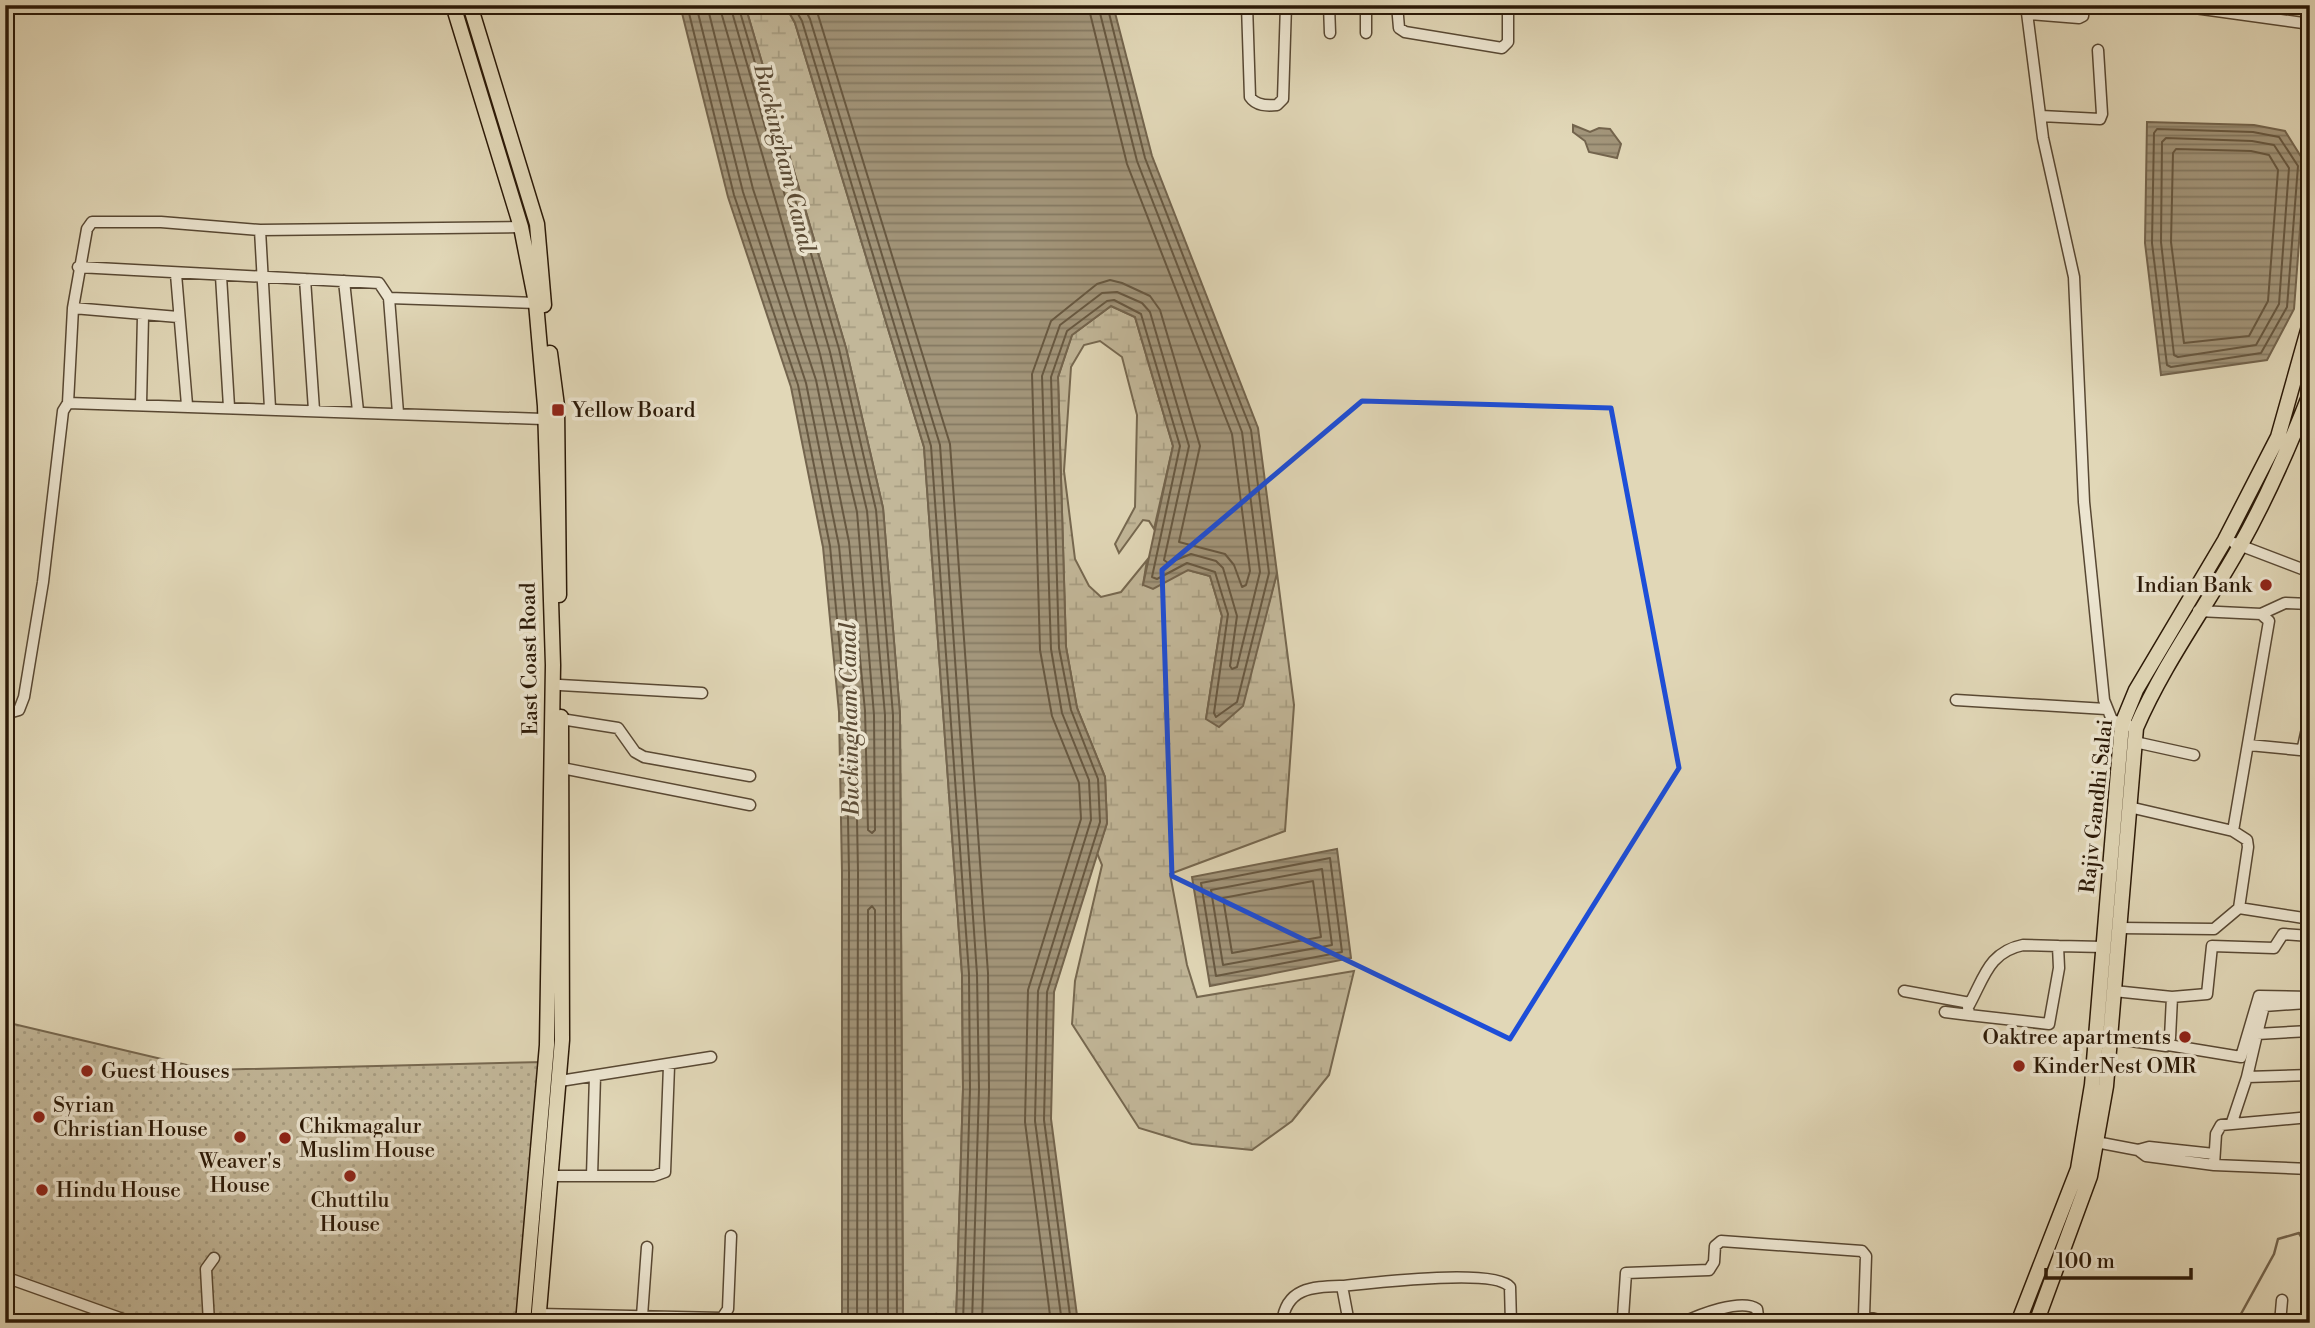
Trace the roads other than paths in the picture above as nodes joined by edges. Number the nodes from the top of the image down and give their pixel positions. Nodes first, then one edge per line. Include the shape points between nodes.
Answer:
1 (453, 5) edge
2 (470, 5) edge
3 (1247, 5) edge
4 (1286, 5) edge
5 (1329, 5) edge
6 (1366, 5) edge
7 (1397, 5) edge
8 (1508, 5) edge
9 (2084, 5) edge
10 (2173, 5) edge
11 (2027, 10) edge
12 (2310, 24) edge
13 (1330, 33) dead end
14 (1366, 33) dead end
15 (2098, 50) dead end
16 (2041, 116) junction
17 (521, 227) junction
18 (260, 230) junction
19 (78, 267) junction
20 (176, 274) junction
21 (220, 276) junction
22 (262, 278) junction
23 (305, 279) junction
24 (344, 281) junction
25 (389, 298) junction
26 (536, 303) junction
27 (73, 308) junction
28 (143, 316) junction
29 (178, 317) junction
30 (2310, 323) edge
31 (2310, 394) edge
32 (68, 403) junction
33 (141, 404) junction
34 (187, 405) junction
35 (229, 407) junction
36 (270, 408) junction
37 (314, 410) junction
38 (358, 411) junction
39 (398, 413) junction
40 (543, 419) junction
41 (2225, 540) junction
42 (2241, 545) junction
43 (2310, 572) edge
44 (2310, 604) edge
45 (2198, 611) junction
46 (2261, 614) junction
47 (560, 685) junction
48 (702, 693) dead end
49 (1956, 700) dead end
50 (2106, 709) junction
51 (5, 715) edge
52 (2310, 715) edge
53 (561, 719) junction
54 (2131, 731) junction
55 (2249, 745) junction
56 (2193, 755) dead end
57 (562, 768) junction
58 (750, 776) dead end
59 (750, 805) dead end
60 (2129, 807) junction
61 (2233, 831) junction
62 (2239, 908) junction
63 (2310, 919) edge
64 (2119, 928) junction
65 (2310, 936) edge
66 (2058, 946) junction
67 (2104, 947) junction
68 (1904, 991) dead end
69 (2114, 991) junction
70 (2172, 997) junction
71 (2310, 997) edge
72 (1970, 1003) junction
73 (2310, 1003) edge
74 (1945, 1012) dead end
75 (1969, 1015) junction
76 (2310, 1031) edge
77 (2257, 1034) junction
78 (2110, 1038) junction
79 (2168, 1045) junction
80 (554, 1057) junction
81 (711, 1057) dead end
82 (668, 1066) junction
83 (2310, 1075) edge
84 (595, 1076) junction
85 (2247, 1077) junction
86 (560, 1081) junction
87 (2310, 1117) edge
88 (2232, 1122) junction
89 (2096, 1142) junction
90 (2214, 1160) junction
91 (2310, 1170) edge
92 (552, 1176) junction
93 (592, 1176) junction
94 (731, 1236) dead end
95 (647, 1247) dead end
96 (214, 1258) dead end
97 (5, 1277) edge
98 (1342, 1286) junction
99 (2281, 1300) dead end
100 (642, 1316) junction
101 (538, 1319) edge
102 (609, 1319) edge
103 (1866, 1320) edge
104 (134, 1323) edge
105 (209, 1323) edge
106 (523, 1323) edge
107 (1282, 1323) edge
108 (1349, 1323) edge
109 (1511, 1323) edge
110 (1628, 1323) edge
111 (1682, 1323) edge
112 (1759, 1323) edge
113 (1890, 1323) edge
114 (2018, 1323) edge
115 (2036, 1323) edge
116 (2280, 1323) edge

1 - 17 main road, East Coast Road
2 - 47 main road, East Coast Road via 537,224 557,407
3 - 4 street via 1250,97 1271,106 1283,99
5 - 13 street
6 - 14 street
7 - 8 street via 1399,28 1405,32 1502,48 1508,42
9 - 11 street via 2079,18
10 - 12 street
11 - 16 street
15 - 16 street via 2100,119
16 - 50 street via 2074,277 2084,502
17 - 18 street
17 - 26 main road, East Coast Road
18 - 19 street via 101,220 87,229
18 - 22 street
19 - 20 street
19 - 27 street
20 - 21 street
20 - 29 street
21 - 22 street
21 - 35 street
22 - 23 street
22 - 36 street
23 - 24 street
23 - 37 street
24 - 25 street via 376,281
24 - 38 street
25 - 26 street
25 - 39 street
26 - 40 main road, East Coast Road
27 - 28 street
27 - 32 street
28 - 29 street
28 - 33 street
29 - 34 street
30 - 41 main road, Rajiv Gandhi Salai via 2278,437
31 - 42 main road, Rajiv Gandhi Salai
32 - 33 street
32 - 51 street via 63,411 24,697 19,710
33 - 34 street
34 - 35 street
35 - 36 street
36 - 37 street
37 - 38 street
38 - 39 street
39 - 40 street
40 - 80 main road, East Coast Road via 553,664
41 - 42 street
41 - 54 main road, Rajiv Gandhi Salai via 2136,690
42 - 43 street
42 - 45 main road, Rajiv Gandhi Salai
44 - 46 street via 2285,603
45 - 46 street
45 - 54 main road, Rajiv Gandhi Salai
46 - 55 street via 2268,617 2269,624
47 - 48 street
47 - 53 main road, East Coast Road
49 - 50 street
50 - 54 street via 2112,720
52 - 55 street via 2300,750
53 - 57 main road, East Coast Road
53 - 58 street via 618,728 644,757
54 - 56 street
54 - 60 main road, Rajiv Gandhi Salai
54 - 67 main road, Rajiv Gandhi Salai
55 - 61 street
57 - 59 street
57 - 80 main road, East Coast Road
60 - 61 street
60 - 64 main road, Rajiv Gandhi Salai
61 - 62 street via 2247,840 2248,847
62 - 63 street
62 - 64 street via 2214,929
64 - 69 main road, Rajiv Gandhi Salai
65 - 70 street via 2283,934 2274,948 2213,946 2207,993
66 - 67 street
66 - 72 street via 2023,945 2000,953
66 - 75 street via 2059,968 2049,1024
67 - 114 main road, Rajiv Gandhi Salai via 2092,1085 2078,1169
68 - 72 street
69 - 70 street
69 - 78 main road, Rajiv Gandhi Salai
70 - 79 street
71 - 79 street via 2259,996 2241,1057
72 - 75 street
73 - 77 street via 2264,1006
74 - 75 street
76 - 77 street
77 - 85 street
78 - 79 street
78 - 89 main road, Rajiv Gandhi Salai
80 - 86 main road, East Coast Road
80 - 106 main road, East Coast Road
81 - 82 street
82 - 84 street
82 - 93 street via 665,1172
83 - 85 street
84 - 86 street
84 - 93 street
85 - 88 street
86 - 92 main road, East Coast Road
87 - 88 street
88 - 90 street via 2221,1125 2216,1134
89 - 90 street via 2138,1150 2146,1156
89 - 115 main road, Rajiv Gandhi Salai via 2090,1176
90 - 91 street
92 - 93 street
92 - 101 main road, East Coast Road
94 - 100 street via 727,1315 711,1319
95 - 100 street
96 - 105 street via 206,1269
97 - 104 street
98 - 107 street via 1298,1292 1286,1305
98 - 108 street
98 - 109 street via 1426,1278 1496,1280 1510,1287
99 - 116 street
100 - 102 street
101 - 102 street
103 - 110 street via 1866,1256 1862,1251 1721,1241 1715,1246 1709,1270 1626,1273 1623,1317
103 - 113 street
111 - 112 street via 1703,1313 1749,1305 1757,1309

